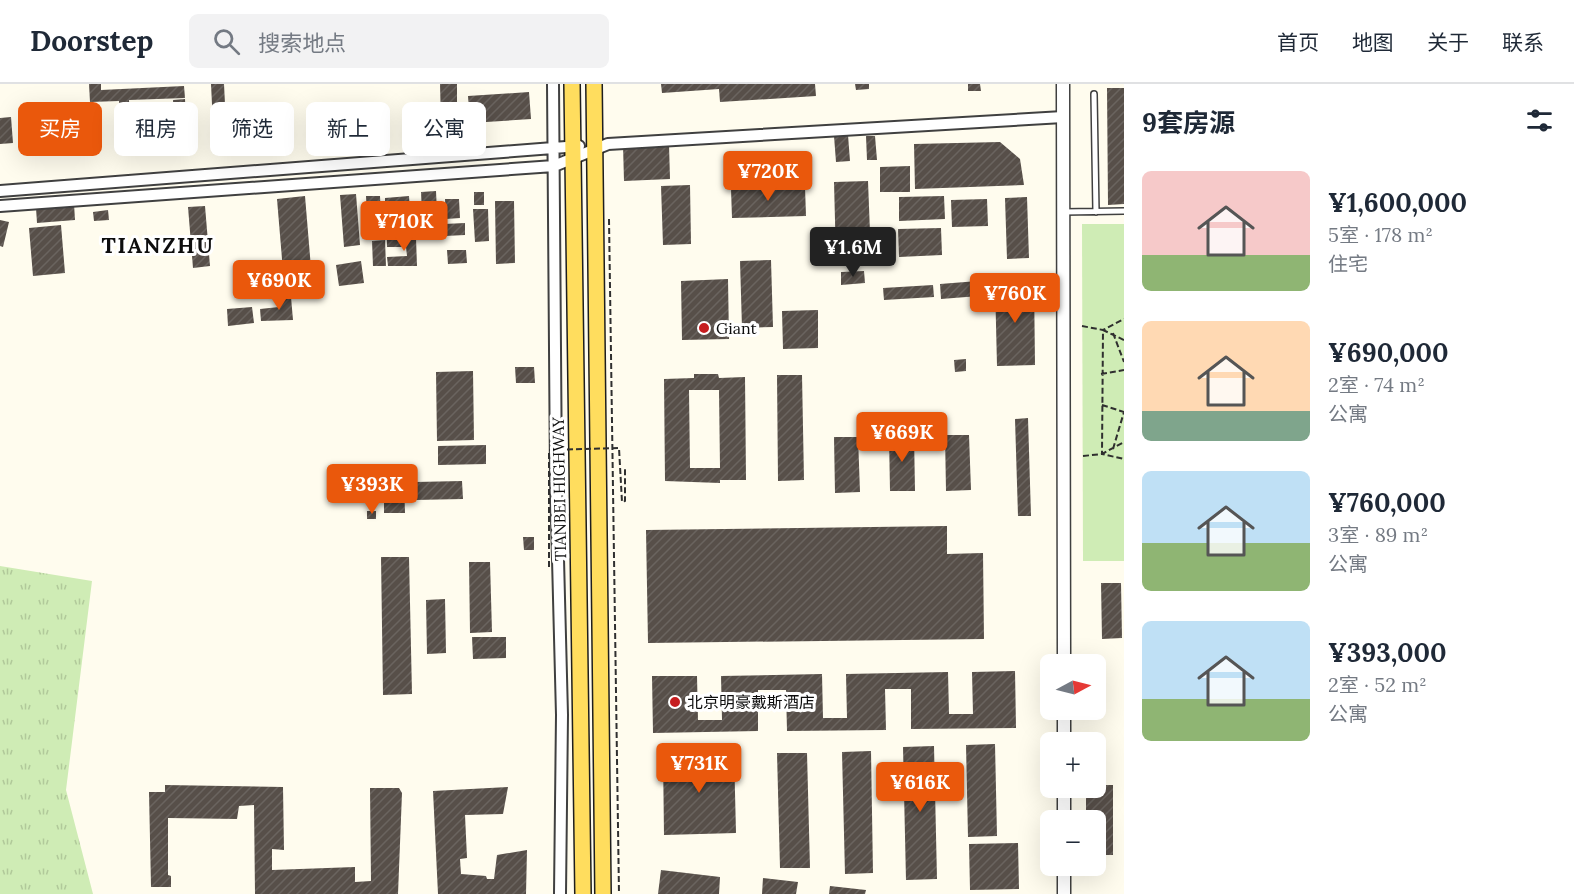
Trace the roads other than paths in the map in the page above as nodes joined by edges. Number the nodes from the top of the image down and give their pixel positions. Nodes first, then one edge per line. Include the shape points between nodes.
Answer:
1 (553, 84) edge
2 (572, 84) edge
3 (594, 84) edge
4 (1063, 84) edge
5 (1094, 94) dead end
6 (1063, 117) junction
7 (595, 148) junction
8 (554, 149) junction
9 (573, 153) junction
10 (554, 166) junction
11 (0, 191) edge
12 (0, 206) edge
13 (1124, 211) edge
14 (1063, 212) junction
15 (1096, 212) junction
16 (1064, 654) edge
17 (1064, 876) edge
18 (560, 894) edge
19 (583, 894) edge
20 (603, 894) edge
21 (1064, 894) edge

1 - 8 street
2 - 9 main road, TIANBEI HIGHWAY
3 - 7 main road
4 - 6 street
5 - 15 lane
6 - 7 street via 608,144
6 - 14 street
7 - 9 street
7 - 20 main road
8 - 9 street
8 - 10 street
8 - 11 street
9 - 10 street
9 - 19 main road, TIANBEI HIGHWAY
10 - 12 street
10 - 18 street via 562,715
13 - 15 lane
14 - 15 lane
14 - 16 street
17 - 21 street

